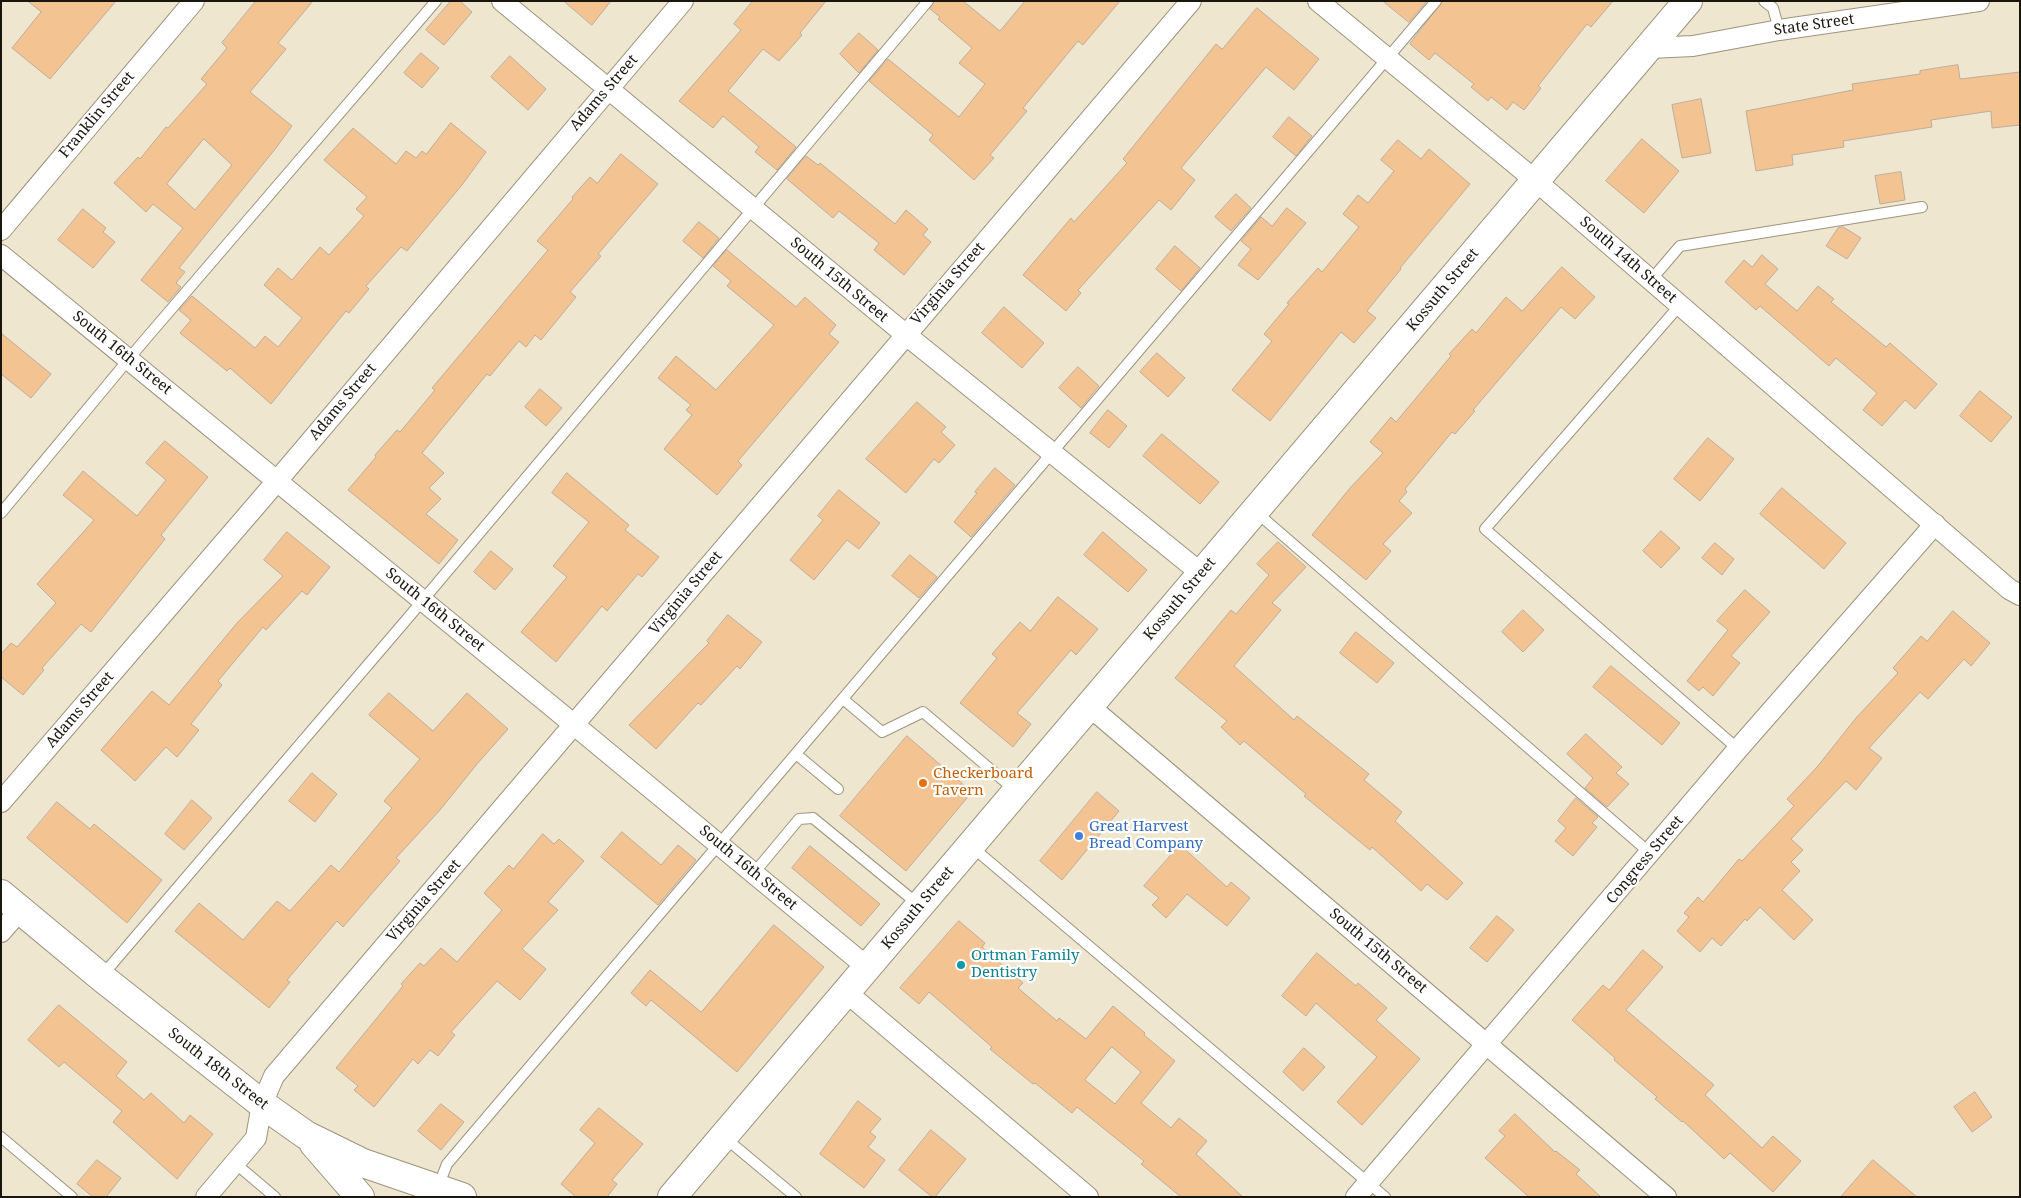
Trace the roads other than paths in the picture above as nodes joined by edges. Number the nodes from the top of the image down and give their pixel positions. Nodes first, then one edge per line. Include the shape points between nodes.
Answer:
1 (194, 1) edge
2 (436, 1) edge
3 (502, 1) edge
4 (683, 1) edge
5 (928, 1) edge
6 (1191, 1) edge
7 (1318, 1) edge
8 (1436, 1) edge
9 (1688, 1) edge
10 (1764, 1) edge
11 (1980, 1) edge
12 (1779, 30) junction
13 (1648, 48) junction
14 (1387, 58) junction
15 (608, 88) junction
16 (1536, 181) junction
17 (1922, 207) dead end
18 (753, 208) junction
19 (1, 230) edge
20 (1, 255) edge
21 (1651, 280) junction
22 (1680, 305) junction
23 (905, 334) junction
24 (129, 359) junction
25 (1051, 452) junction
26 (277, 481) junction
27 (1255, 511) junction
28 (1, 513) edge
29 (1935, 524) junction
30 (1202, 574) junction
31 (2020, 595) edge
32 (422, 600) junction
33 (843, 698) junction
34 (1089, 706) junction
35 (575, 725) junction
36 (1738, 749) junction
37 (796, 754) junction
38 (838, 789) dead end
39 (1017, 791) junction
40 (1, 802) edge
41 (720, 844) junction
42 (970, 846) junction
43 (1650, 853) junction
44 (754, 873) junction
45 (11, 902) edge
46 (919, 906) junction
47 (1, 932) edge
48 (867, 967) junction
49 (101, 977) junction
50 (846, 992) junction
51 (1487, 1044) junction
52 (262, 1104) junction
53 (306, 1136) junction
54 (724, 1136) junction
55 (1, 1137) edge
56 (236, 1164) junction
57 (1362, 1190) edge
58 (449, 1193) edge
59 (72, 1197) edge
60 (206, 1197) edge
61 (275, 1197) edge
62 (360, 1197) edge
63 (672, 1197) edge
64 (796, 1197) edge
65 (1088, 1197) edge
66 (1385, 1197) edge
67 (1666, 1197) edge

1 - 19 street, Franklin Street
2 - 24 lane
3 - 15 street, South 15th Street
4 - 15 street, Adams Street
5 - 18 lane
6 - 23 street, Virginia Street
7 - 14 street, South 14th Street
8 - 14 lane
9 - 13 street, Kossuth Street
10 - 12 lane via 1773,8
11 - 12 street, State Street
12 - 13 street, State Street via 1693,46
13 - 16 street, Kossuth Street
14 - 16 street, South 14th Street
14 - 25 lane
15 - 18 street, South 15th Street
15 - 26 street, Adams Street
16 - 21 street, South 14th Street
16 - 27 street, Kossuth Street
17 - 21 lane via 1680,246
18 - 23 street, South 15th Street
18 - 32 lane
20 - 24 street, South 16th Street
21 - 22 street, South 14th Street
22 - 29 street, South 14th Street
22 - 36 lane via 1485,529
23 - 25 street, South 15th Street
23 - 35 street, Virginia Street
24 - 26 street, South 16th Street
24 - 28 lane
25 - 30 street, South 15th Street
25 - 33 lane
26 - 32 street, South 16th Street
26 - 40 street, Adams Street
27 - 30 street, Kossuth Street
27 - 43 lane
29 - 31 street, South 14th Street
29 - 36 street, Congress Street
30 - 34 street, Kossuth Street
32 - 35 street, South 16th Street
32 - 49 lane
33 - 37 lane
33 - 39 lane via 882,732 923,712
34 - 39 street, Kossuth Street
34 - 51 street, South 15th Street
35 - 41 street, South 16th Street
35 - 52 street, Virginia Street via 274,1076
36 - 43 street, Congress Street
37 - 38 lane
37 - 41 lane
39 - 42 street, Kossuth Street
41 - 44 street, South 16th Street
41 - 58 lane via 446,1164
42 - 46 street, Kossuth Street
42 - 57 lane
43 - 51 street, Congress Street
44 - 46 lane via 799,819 813,818
44 - 48 street, South 16th Street
45 - 47 street
45 - 49 street, South 18th Street
46 - 48 street, Kossuth Street
48 - 50 street, Kossuth Street
49 - 52 street, South 18th Street
50 - 54 street, Kossuth Street
50 - 65 street
51 - 57 street, Congress Street
51 - 67 street, South 15th Street
52 - 53 street, South 18th Street
52 - 56 street, Virginia Street via 256,1138
53 - 58 street, South 18th Street via 363,1163
53 - 62 street
54 - 63 street, Kossuth Street
54 - 64 lane
55 - 59 lane
56 - 60 street, Virginia Street
56 - 61 lane
57 - 66 lane

